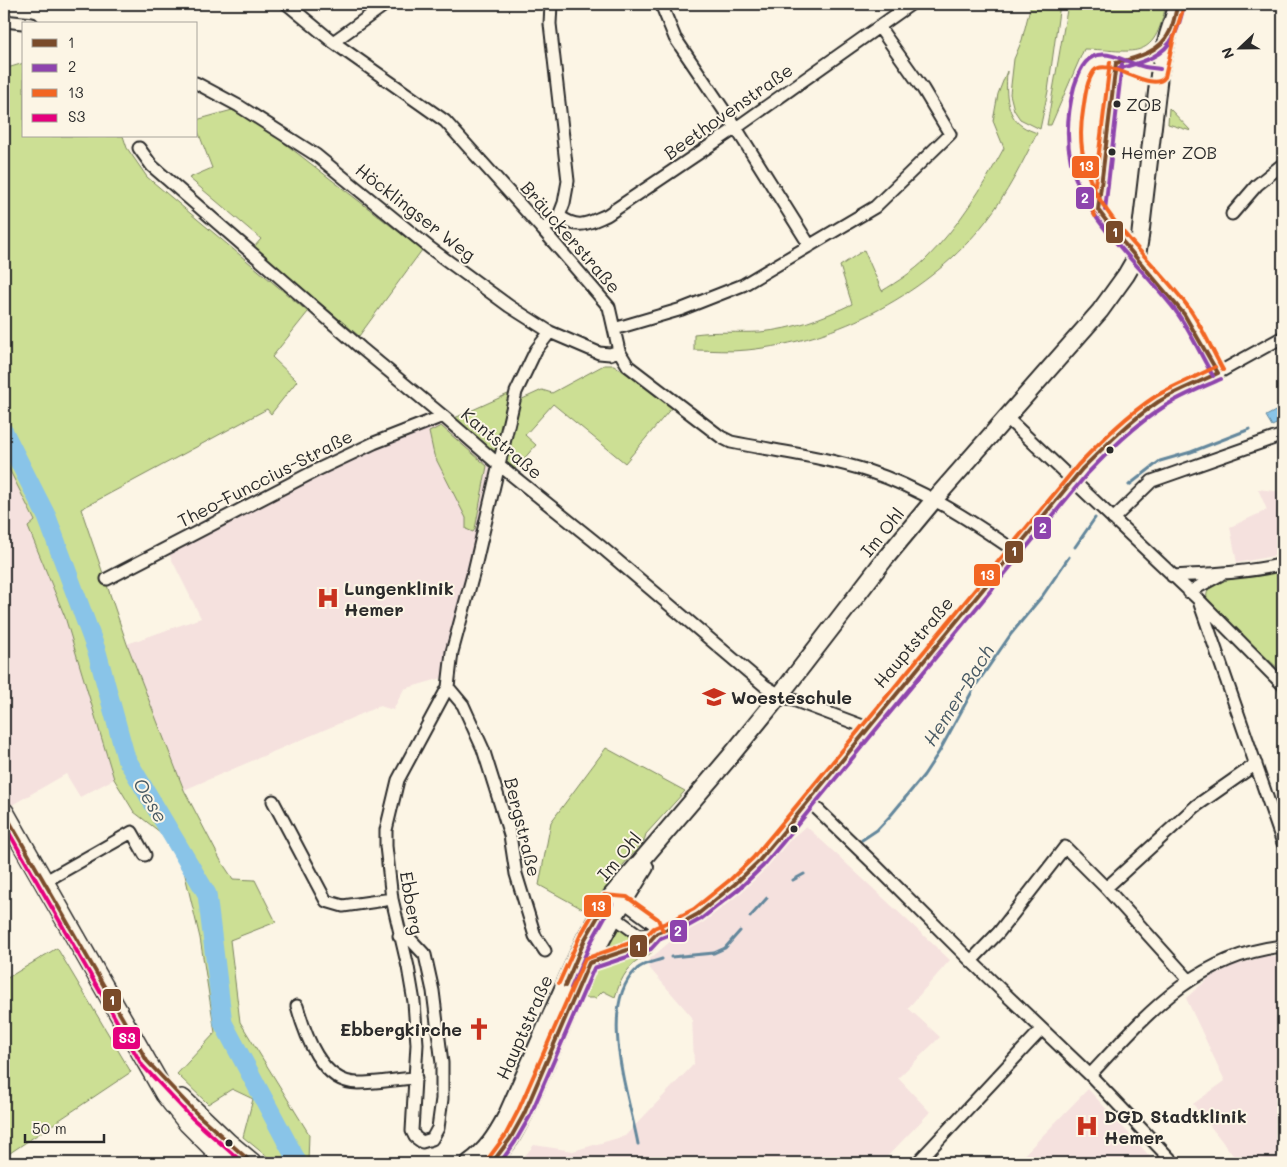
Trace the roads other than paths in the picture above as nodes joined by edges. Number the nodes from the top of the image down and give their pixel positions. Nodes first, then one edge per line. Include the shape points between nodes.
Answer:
1 (287, 4) edge
2 (386, 4) edge
3 (551, 4) edge
4 (662, 4) edge
5 (911, 4) edge
6 (1178, 4) edge
7 (4, 21) edge
8 (22, 23) edge
9 (879, 27) junction
10 (333, 42) junction
11 (198, 84) edge
12 (736, 128) junction
13 (139, 148) dead end
14 (1283, 164) edge
15 (1232, 214) dead end
16 (559, 216) junction
17 (543, 230) junction
18 (810, 246) junction
19 (1137, 256) junction
20 (614, 329) junction
21 (550, 332) junction
22 (1283, 338) edge
23 (619, 351) junction
24 (1218, 373) junction
25 (443, 416) junction
26 (1007, 418) junction
27 (1283, 435) edge
28 (498, 464) junction
29 (1072, 480) junction
30 (933, 501) junction
31 (1113, 519) junction
32 (1015, 551) junction
33 (1283, 564) edge
34 (1224, 573) junction
35 (1172, 576) junction
36 (107, 579) dead end
37 (1194, 596) junction
38 (1283, 685) edge
39 (448, 687) junction
40 (780, 695) junction
41 (868, 728) junction
42 (1256, 764) junction
43 (273, 801) dead end
44 (809, 801) junction
45 (4, 812) edge
46 (661, 837) junction
47 (1283, 843) edge
48 (146, 855) dead end
49 (44, 882) junction
50 (1106, 888) junction
51 (392, 899) junction
52 (607, 901) junction
53 (624, 902) junction
54 (614, 917) junction
55 (657, 933) junction
56 (399, 936) junction
57 (1283, 946) edge
58 (546, 951) dead end
59 (971, 961) junction
60 (589, 963) junction
61 (1189, 980) junction
62 (297, 1006) dead end
63 (1042, 1029) junction
64 (147, 1061) junction
65 (1090, 1075) junction
66 (416, 1078) junction
67 (525, 1092) junction
68 (228, 1163) edge
69 (252, 1163) edge
70 (469, 1163) edge
71 (493, 1163) edge
72 (917, 1163) edge
73 (1174, 1163) edge

1 - 10 street, Bräuckerstraße
2 - 10 street
3 - 16 street via 550,24 568,181
4 - 12 street via 675,38
5 - 9 street, Beethovenstraße
6 - 19 main road via 1158,74
7 - 8 street
9 - 12 street, Beethovenstraße
9 - 18 street via 950,134 875,207
10 - 17 street, Bräuckerstraße via 445,120
11 - 21 street, Höcklingser Weg via 316,154 430,248
12 - 16 street, Beethovenstraße via 607,215 583,226 566,222
12 - 18 street
13 - 25 street, Kantstraße via 152,166
14 - 15 street via 1257,185
16 - 17 street
17 - 20 street, Bräuckerstraße via 609,307
18 - 20 street via 743,285
19 - 24 street via 1181,308
19 - 26 main road, Im Ohl via 1100,311
20 - 23 street, Bräuckerstraße
21 - 23 street, Höcklingser Weg via 599,353
21 - 28 street via 536,350 517,388
22 - 24 street, Hauptstraße
23 - 30 street, Bräuckerstraße via 628,366 731,442 868,471 922,493
24 - 29 street, Hauptstraße via 1160,402 1139,417 1105,444
25 - 28 street, Kantstraße
25 - 36 street, Theo-Funccius-Straße via 317,470
26 - 29 street
26 - 30 main road, Im Ohl
27 - 31 street via 1152,481
28 - 39 street via 452,652
28 - 40 street, Kantstraße via 765,686
29 - 31 street
29 - 32 street, Hauptstraße
30 - 32 street, Bräuckerstraße
30 - 40 main road, Im Ohl
31 - 35 street
32 - 41 street, Hauptstraße
33 - 34 street
34 - 35 street
34 - 37 street
35 - 37 street
37 - 38 street
37 - 42 street
39 - 51 street, Ebberg via 398,780 386,830
39 - 58 street, Bergstraße via 463,705 482,749 510,835 516,874 536,936
40 - 41 street, Kantstraße
40 - 46 main road, Im Ohl
41 - 44 street, Hauptstraße
42 - 47 street
42 - 50 street via 1196,806
43 - 51 street via 326,901 343,906
44 - 55 street, Hauptstraße via 758,862 735,884 698,914
44 - 59 street
45 - 49 main road
46 - 52 main road, Im Ohl
46 - 53 main road, Im Ohl
48 - 49 street via 132,832
49 - 64 main road
50 - 59 street via 1065,847 999,932
50 - 61 street
51 - 56 street, Ebberg
52 - 53 street
52 - 54 street
52 - 67 main road, Hauptstraße via 585,939
53 - 54 main road, Hauptstraße
53 - 55 street via 654,924
54 - 55 street, Hauptstraße via 639,935
54 - 60 main road, Hauptstraße
55 - 60 street, Hauptstraße via 648,943
56 - 66 street, Ebberg via 414,1002
56 - 66 street, Ebberg via 410,939 425,955 434,990 442,1063 442,1099 438,1128 432,1139 422,1142 414,1137 412,1131
57 - 61 street via 1238,956
59 - 63 street
60 - 67 main road, Hauptstraße
61 - 65 street via 1164,1000
62 - 66 street via 304,1032 334,1076 358,1083
63 - 65 street
63 - 72 street
64 - 68 main road via 165,1094 188,1123
64 - 69 main road via 197,1114
65 - 73 street
67 - 70 main road, Hauptstraße via 494,1138
67 - 71 main road, Hauptstraße via 524,1114

